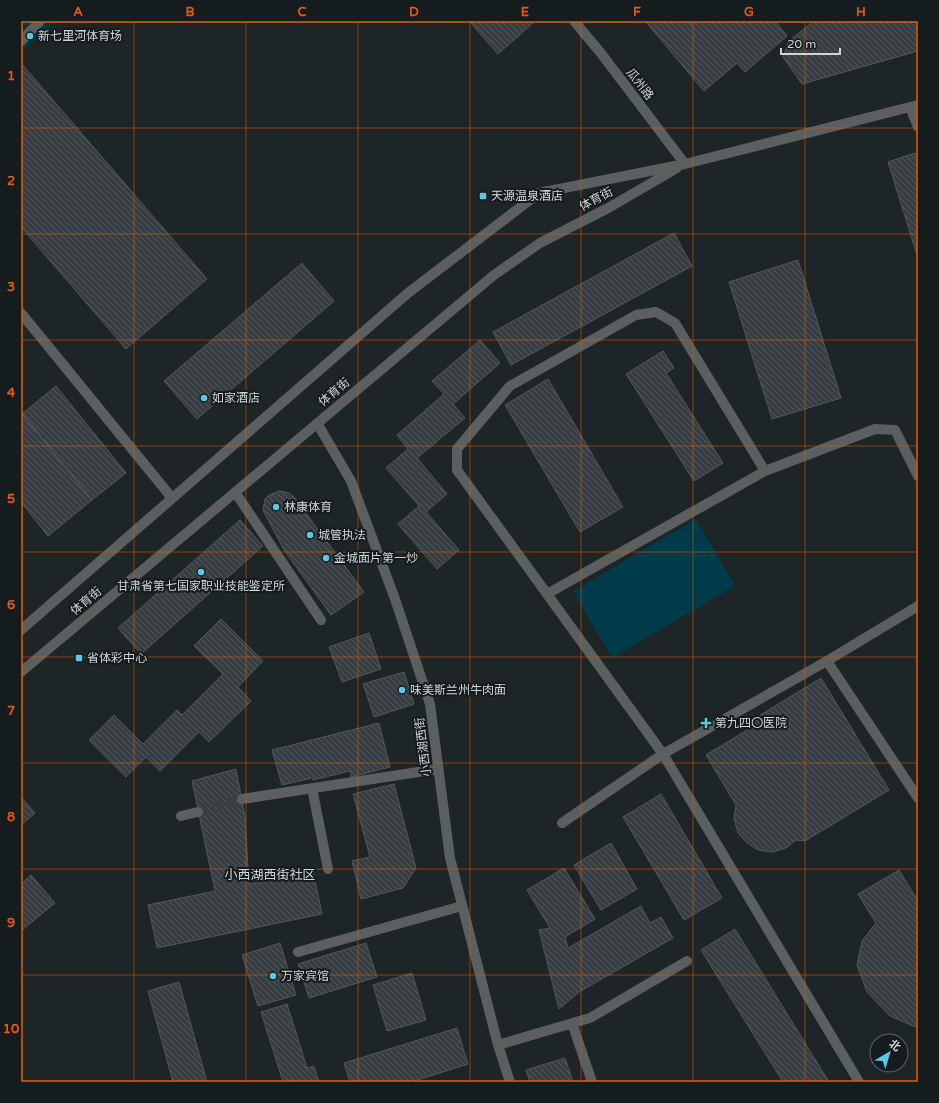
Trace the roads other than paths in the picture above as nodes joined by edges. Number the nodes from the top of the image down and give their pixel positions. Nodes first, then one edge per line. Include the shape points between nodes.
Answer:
1 (40, 21) edge
2 (574, 21) edge
3 (21, 41) edge
4 (914, 106) edge
5 (918, 128) edge
6 (685, 164) junction
7 (21, 313) edge
8 (317, 423) junction
9 (765, 471) junction
10 (918, 476) edge
11 (235, 492) junction
12 (172, 498) junction
13 (548, 594) junction
14 (918, 606) edge
15 (321, 620) dead end
16 (21, 630) edge
17 (827, 661) junction
18 (21, 672) edge
19 (663, 754) junction
20 (438, 769) junction
21 (312, 788) junction
22 (918, 798) edge
23 (242, 799) tunnel mouth
24 (198, 812) tunnel mouth
25 (181, 816) dead end
26 (562, 823) dead end
27 (328, 869) dead end
28 (462, 906) junction
29 (298, 952) dead end
30 (687, 961) dead end
31 (572, 1023) junction
32 (498, 1045) junction
33 (510, 1082) edge
34 (592, 1082) edge
35 (859, 1082) edge

1 - 3 street
2 - 6 street, 瓜州路
4 - 5 street
4 - 6 street, 体育街
6 - 8 street, 体育街 via 540,243 494,275
6 - 12 street, 体育街 via 539,193 408,293
7 - 12 street
8 - 11 street, 体育街
8 - 20 street, 小西湖西街 via 351,481 395,599 430,704
9 - 10 street via 875,429 895,430
9 - 13 street
9 - 13 street via 675,323 656,312 636,315 523,378 510,386 457,449 457,470
11 - 15 street
11 - 18 street, 体育街
12 - 16 street, 体育街
13 - 19 street
14 - 17 street
17 - 19 street
17 - 22 street
19 - 26 street
19 - 35 street
20 - 21 street
20 - 28 street, 小西湖西街 via 450,858
21 - 23 street
21 - 27 street
24 - 25 street
28 - 29 street
28 - 32 street, 小西湖西街
30 - 31 street via 590,1018
31 - 32 street
31 - 34 street
32 - 33 street, 小西湖西街

